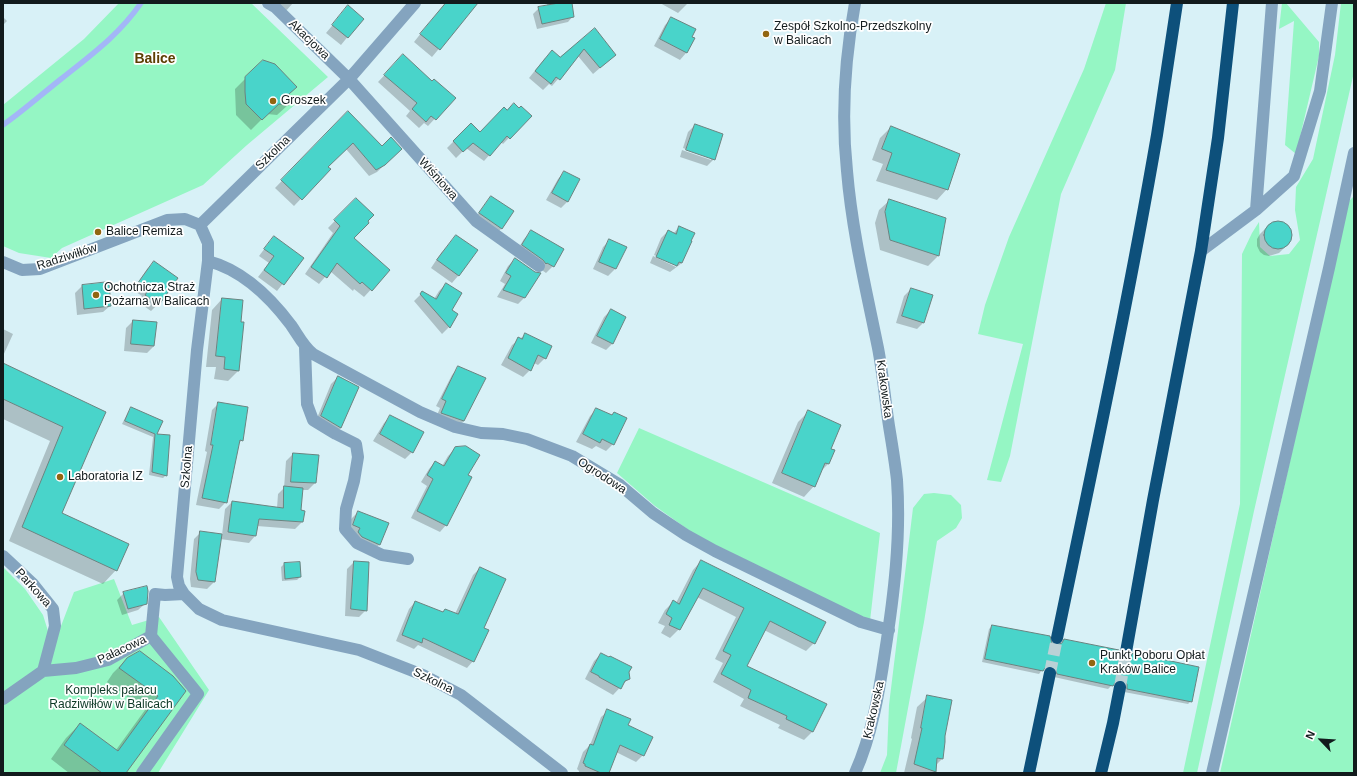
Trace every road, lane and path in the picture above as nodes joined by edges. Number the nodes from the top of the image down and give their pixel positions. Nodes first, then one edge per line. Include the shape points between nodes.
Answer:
1 (268, 3) edge
2 (415, 3) edge
3 (855, 3) edge
4 (1177, 3) edge
5 (1233, 3) edge
6 (1272, 3) edge
7 (1332, 3) edge
8 (349, 79) junction
9 (1354, 153) edge
10 (1256, 210) junction
11 (200, 225) junction
12 (1201, 251) junction
13 (208, 261) junction
14 (3, 262) edge
15 (539, 266) dead end
16 (305, 348) junction
17 (3, 556) edge
18 (408, 559) dead end
19 (184, 594) junction
20 (889, 630) junction
21 (151, 636) junction
22 (1057, 638) tunnel mouth
23 (1126, 652) tunnel mouth
24 (43, 671) junction
25 (1050, 673) tunnel mouth
26 (1120, 687) tunnel mouth
27 (3, 699) edge
28 (142, 773) edge
29 (562, 773) edge
30 (856, 773) edge
31 (1029, 773) edge
32 (1101, 773) edge
33 (1212, 773) edge

1 - 8 street, Akacjowa
2 - 8 street, Szkolna
3 - 20 street, Krakowska via 846,79 845,152 852,214 879,351 897,479 897,548
4 - 22 highway via 1135,254
5 - 12 highway via 1218,138
6 - 10 street
7 - 10 street via 1320,91 1294,176
8 - 11 street, Szkolna
8 - 15 street, Wiśniowa via 476,221
9 - 33 street
10 - 12 street
11 - 13 street, Szkolna via 208,243
11 - 14 street, Radziwiłłów via 185,219 167,220 40,269 22,270
12 - 23 highway
13 - 16 street, Ogrodowa via 246,280 267,297 292,327
13 - 19 street, Szkolna via 197,350 177,577
16 - 18 street, Ogrodowa via 307,404 313,420 356,444 358,457 346,509 345,529 357,544 382,555
16 - 20 street, Ogrodowa via 420,412 455,427 527,439 572,456 620,485 653,513 686,535 715,551 861,622
17 - 24 street, Parkowa via 33,584 53,610 55,626
19 - 21 street via 155,594
19 - 29 street, Szkolna via 199,609 222,620 359,650 423,675 460,695
20 - 30 street, Krakowska via 867,743
21 - 24 street, Pałacowa via 108,660 76,668
21 - 28 street, Pałacowa via 198,694
24 - 27 street, Pałacowa
25 - 31 highway
26 - 32 highway

